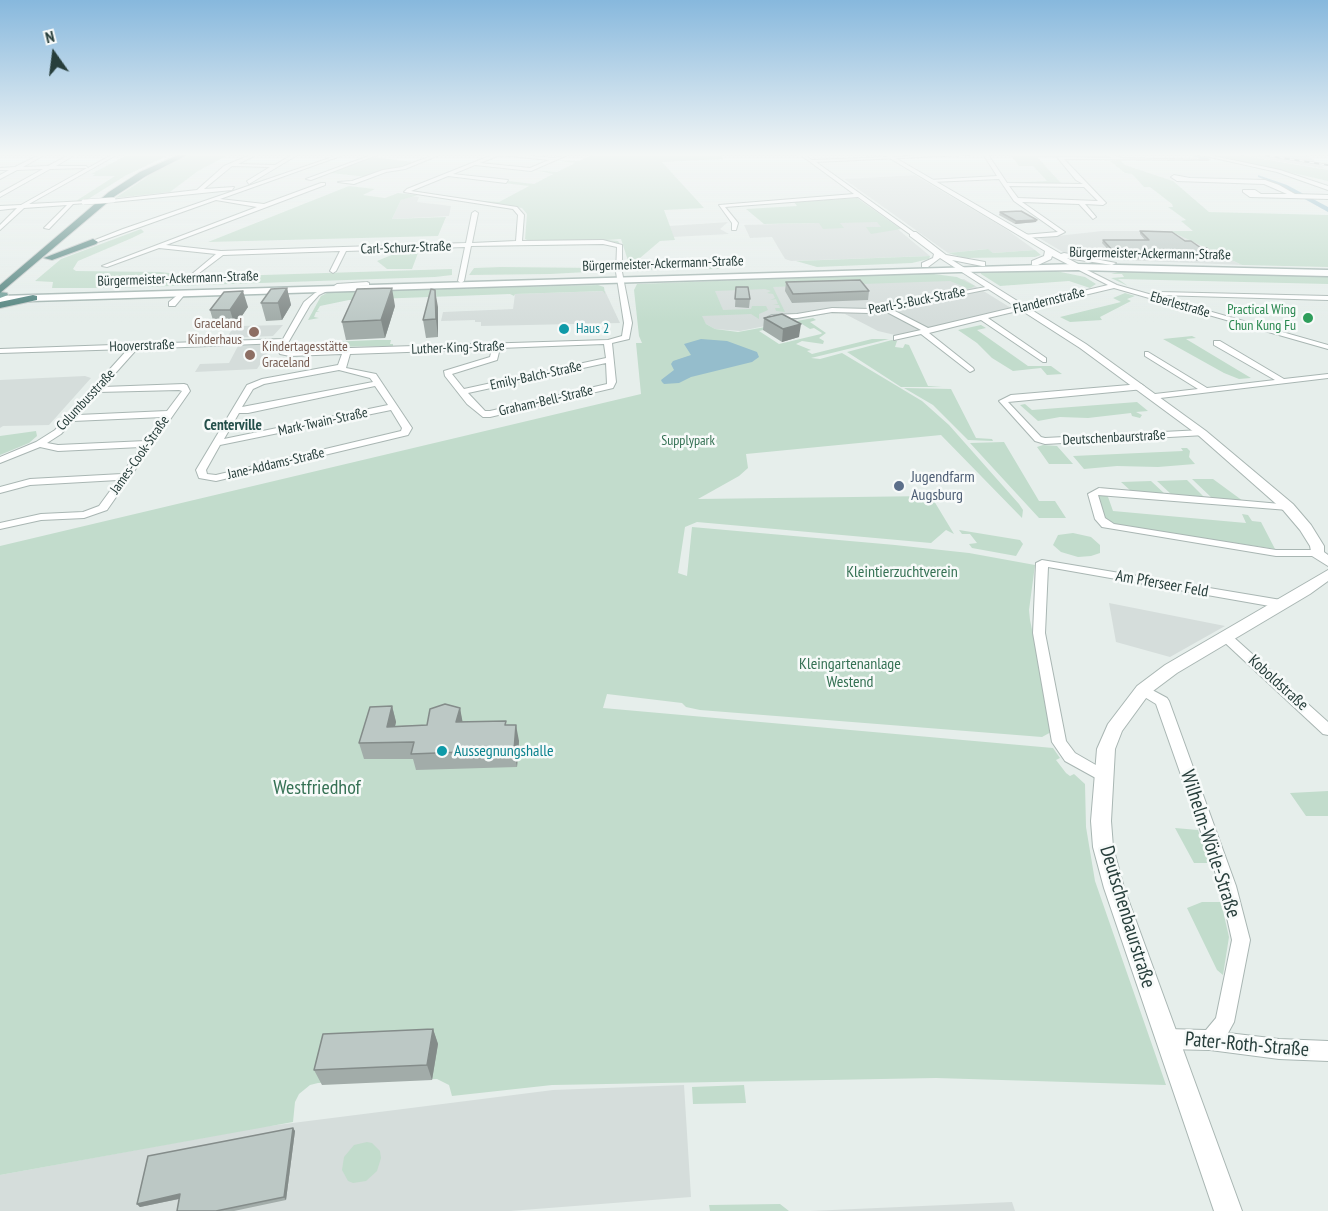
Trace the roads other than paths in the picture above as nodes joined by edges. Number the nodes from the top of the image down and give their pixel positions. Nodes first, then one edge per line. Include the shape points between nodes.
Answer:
1 (19, 210) edge
2 (65, 210) edge
3 (80, 210) edge
4 (80, 210) edge
5 (97, 210) edge
6 (98, 210) edge
7 (184, 210) edge
8 (255, 210) edge
9 (516, 210) edge
10 (724, 210) edge
11 (880, 210) edge
12 (981, 210) edge
13 (1030, 210) edge
14 (1087, 210) edge
15 (475, 213) dead end
16 (1093, 217) dead end
17 (0, 228) edge
18 (47, 228) dead end
19 (734, 229) dead end
20 (913, 234) joint
21 (1025, 236) junction
22 (41, 240) dead end
23 (67, 241) junction
24 (93, 242) junction
25 (519, 243) junction
26 (158, 246) junction
27 (468, 246) junction
28 (344, 249) junction
29 (1049, 250) junction
30 (221, 253) junction
31 (939, 254) junction
32 (49, 258) junction
33 (1035, 263) junction
34 (1073, 265) junction
35 (11, 266) dead end
36 (105, 266) dead end
37 (956, 266) junction
38 (984, 266) junction
39 (1116, 266) junction
40 (926, 267) junction
41 (1046, 267) junction
42 (333, 271) dead end
43 (1328, 271) edge
44 (0, 275) edge
45 (194, 275) dead end
46 (1092, 276) junction
47 (620, 278) junction
48 (976, 279) junction
49 (20, 281) junction
50 (461, 281) junction
51 (1101, 281) junction
52 (0, 282) edge
53 (367, 284) junction
54 (1115, 286) junction
55 (991, 288) junction
56 (327, 289) junction
57 (310, 290) junction
58 (182, 294) junction
59 (36, 296) junction
60 (1150, 296) junction
61 (1, 297) edge
62 (1328, 298) edge
63 (172, 304) dead end
64 (307, 304) junction
65 (1022, 308) junction
66 (885, 309) junction
67 (772, 316) edge
68 (983, 318) junction
69 (925, 332) junction
70 (897, 338) dead end
71 (285, 341) junction
72 (608, 342) junction
73 (1217, 343) dead end
74 (496, 346) junction
75 (134, 347) junction
76 (1328, 347) edge
77 (0, 351) edge
78 (347, 352) junction
79 (1148, 354) dead end
80 (609, 360) junction
81 (1043, 360) dead end
82 (341, 367) junction
83 (970, 370) dead end
84 (1328, 376) edge
85 (1284, 382) junction
86 (378, 383) junction
87 (1141, 387) junction
88 (96, 390) junction
89 (1206, 391) junction
90 (462, 392) junction
91 (1155, 397) junction
92 (393, 407) junction
93 (236, 410) junction
94 (169, 414) junction
95 (73, 418) junction
96 (1202, 433) junction
97 (217, 443) junction
98 (39, 444) junction
99 (148, 444) junction
100 (0, 460) edge
101 (124, 477) junction
102 (0, 490) edge
103 (1288, 507) junction
104 (0, 526) edge
105 (1324, 557) edge
106 (1281, 604) junction
107 (1226, 637) junction
108 (1143, 690) junction
109 (1328, 730) edge
110 (1103, 776) junction
111 (1166, 1039) junction
112 (1210, 1040) junction
113 (1328, 1051) edge
114 (1227, 1211) edge

1 - 17 street
2 - 18 street
3 - 22 highway
4 - 52 highway
5 - 61 highway
6 - 23 highway
7 - 24 street
8 - 26 street, Carl-Schurz-Straße
9 - 25 street via 521,215
10 - 19 street via 735,223
11 - 20 street
12 - 21 street
13 - 21 street via 1062,232
14 - 16 street
15 - 27 street, Carl-Schurz-Straße
20 - 31 street, Deutschenbaurstraße
21 - 29 street
23 - 24 highway via 74,245
23 - 32 highway
24 - 32 highway
25 - 27 street, Carl-Schurz-Straße
25 - 47 street, Carl-Schurz-Straße via 613,243
26 - 30 street, Carl-Schurz-Straße
26 - 36 street, Carl-Schurz-Straße
27 - 28 street, Carl-Schurz-Straße
27 - 50 street, Carl-Schurz-Straße
28 - 30 street, Carl-Schurz-Straße
28 - 42 street, Carl-Schurz-Straße
29 - 33 street via 1048,257
29 - 34 street
29 - 39 street
30 - 45 street
31 - 37 street, Deutschenbaurstraße
31 - 38 street
31 - 40 street
32 - 49 highway
33 - 34 main road, Bürgermeister-Ackermann-Straße
33 - 38 main road, Bürgermeister-Ackermann-Straße
34 - 39 main road, Bürgermeister-Ackermann-Straße
34 - 41 main road, Bürgermeister-Ackermann-Straße
34 - 46 street, Eberlestraße
35 - 44 highway
37 - 38 main road, Bürgermeister-Ackermann-Straße
37 - 40 main road, Bürgermeister-Ackermann-Straße
37 - 48 street, Deutschenbaurstraße
38 - 41 main road, Bürgermeister-Ackermann-Straße
38 - 48 street
39 - 43 main road, Bürgermeister-Ackermann-Straße
39 - 51 street via 1103,272
40 - 47 main road, Bürgermeister-Ackermann-Straße
40 - 48 street
41 - 46 street, Eberlestraße
46 - 51 street, Eberlestraße
47 - 50 main road, Bürgermeister-Ackermann-Straße
47 - 56 main road, Bürgermeister-Ackermann-Straße
47 - 72 street via 628,334
48 - 55 street, Deutschenbaurstraße
49 - 59 highway via 18,287
49 - 61 highway
50 - 53 main road, Bürgermeister-Ackermann-Straße
51 - 54 street, Eberlestraße
53 - 57 street
53 - 59 main road, Bürgermeister-Ackermann-Straße
54 - 60 street, Eberlestraße
54 - 65 street, Flandernstraße
55 - 65 street, Deutschenbaurstraße
55 - 66 street, Pearl-S.-Buck-Straße
56 - 57 main road, Bürgermeister-Ackermann-Straße
56 - 64 street
57 - 58 main road, Bürgermeister-Ackermann-Straße
57 - 64 street
58 - 59 main road, Bürgermeister-Ackermann-Straße
58 - 63 street
59 - 61 highway
60 - 62 street
60 - 76 street, Eberlestraße
64 - 71 street
65 - 68 street, Flandernstraße
65 - 87 street, Deutschenbaurstraße
66 - 67 street, Pearl-S.-Buck-Straße
66 - 69 street
68 - 69 street, Flandernstraße
68 - 81 street, Flandernstraße
69 - 70 street, Flandernstraße
69 - 83 street
71 - 75 street, Hooverstraße
71 - 78 street, Luther-King-Straße via 281,351 286,354
72 - 74 street, Luther-King-Straße
72 - 80 street, Graham-Bell-Straße
73 - 85 street
74 - 78 street, Luther-King-Straße
74 - 90 street, Graham-Bell-Straße via 494,358 448,371
75 - 77 street, Hooverstraße
75 - 88 street, Columbusstraße
78 - 82 street
79 - 89 street
80 - 90 street, Emily-Balch-Straße
80 - 90 street, Graham-Bell-Straße via 612,382 606,388 490,414 479,412
82 - 86 street, Jane-Addams-Straße via 346,372 369,374
82 - 93 street, Jane-Addams-Straße via 255,384
84 - 85 street
85 - 89 street
86 - 92 street, Jane-Addams-Straße
86 - 93 street
87 - 91 street, Deutschenbaurstraße
87 - 96 street, Deutschenbaurstraße via 1011,398 1004,403 1038,439 1045,441
88 - 94 street, James-Cook-Straße via 184,387 186,391
88 - 95 street, Columbusstraße
89 - 91 street
91 - 96 street, Deutschenbaurstraße
92 - 97 street, Mark-Twain-Straße
92 - 97 street, Jane-Addams-Straße via 407,428 405,433 216,477 202,476 201,470
93 - 97 street, Jane-Addams-Straße
94 - 95 street
94 - 99 street, James-Cook-Straße
95 - 98 street, Columbusstraße
96 - 103 street, Deutschenbaurstraße
98 - 99 street via 58,448
98 - 100 street, Columbusstraße
99 - 101 street, James-Cook-Straße
101 - 102 street via 30,482
101 - 104 street, James-Cook-Straße via 103,508 94,513 41,517
103 - 105 street, Deutschenbaurstraße
103 - 105 street via 1099,491 1093,494 1100,519 1113,527
105 - 106 street, Deutschenbaurstraße via 1308,589
106 - 107 street, Deutschenbaurstraße
106 - 110 street, Am Pferseer Feld via 1042,563 1039,633 1059,742 1070,757
107 - 108 street, Deutschenbaurstraße
107 - 109 street, Koboldstraße
108 - 110 street, Deutschenbaurstraße via 1114,729 1106,749
108 - 112 street, Wilhelm-Wörle-Straße via 1162,701 1228,886 1241,940 1225,1022
110 - 111 street, Deutschenbaurstraße via 1103,847
111 - 112 street, Pater-Roth-Straße
111 - 114 street, Deutschenbaurstraße
112 - 113 street, Pater-Roth-Straße

